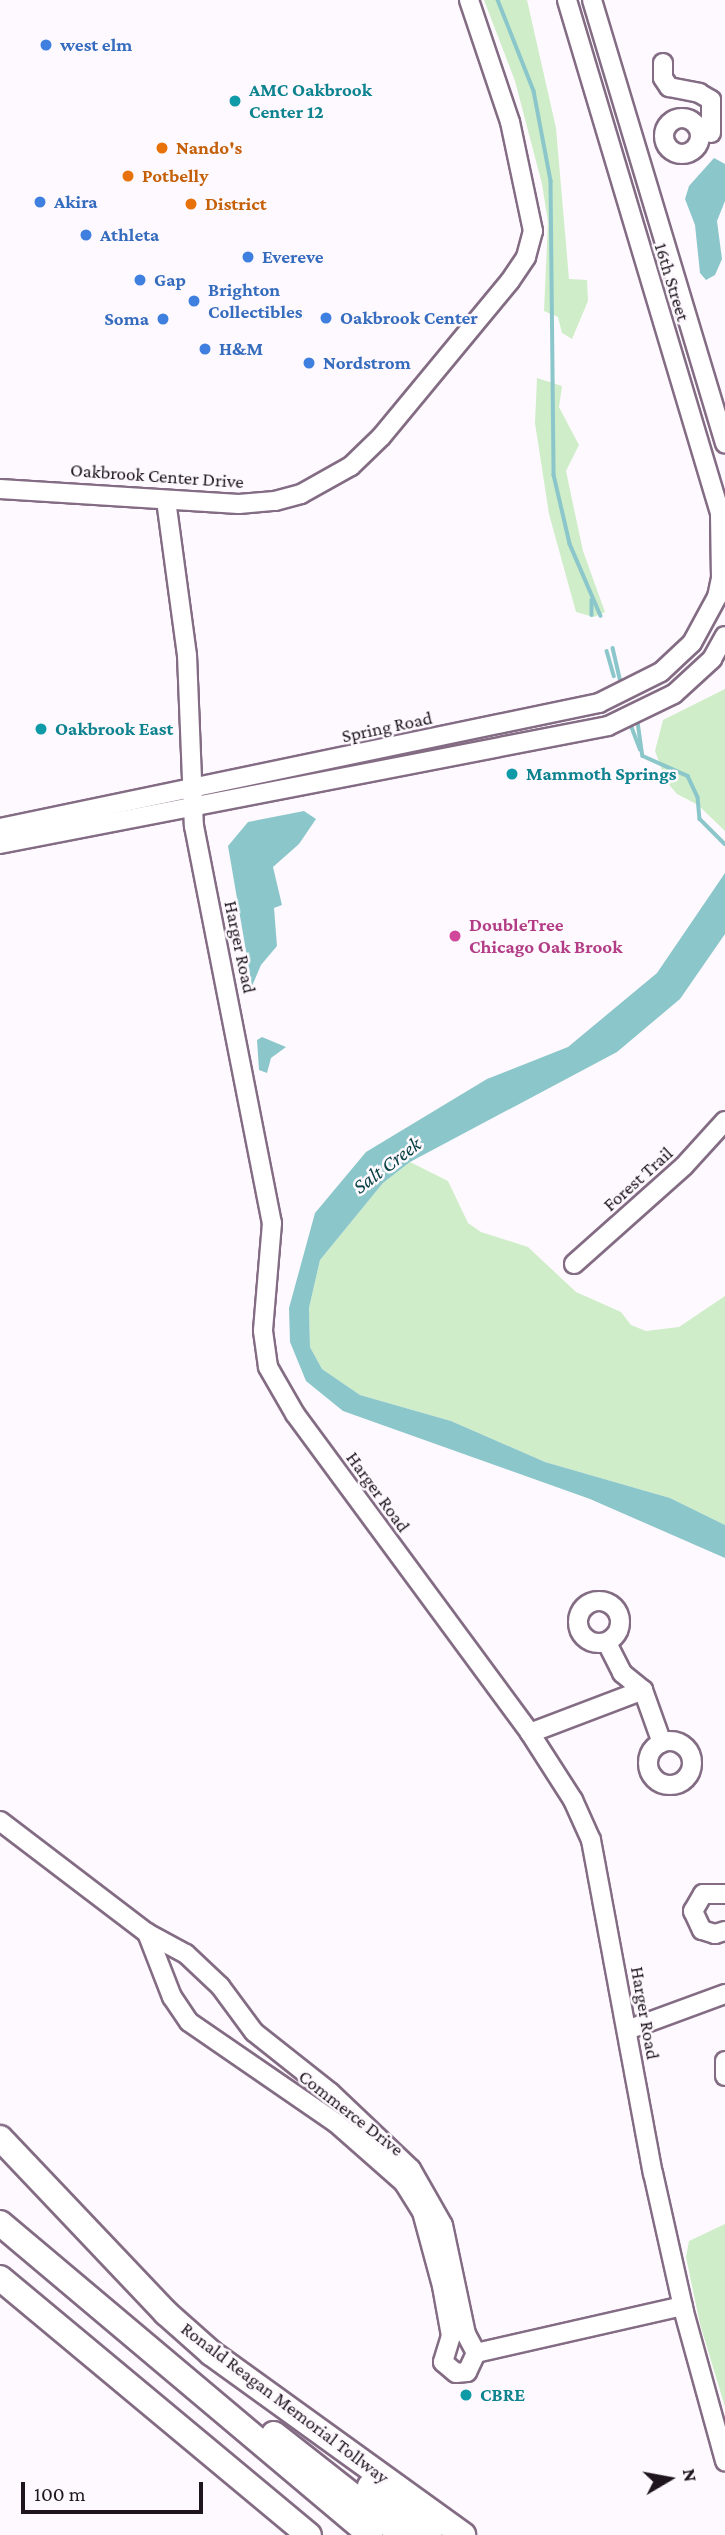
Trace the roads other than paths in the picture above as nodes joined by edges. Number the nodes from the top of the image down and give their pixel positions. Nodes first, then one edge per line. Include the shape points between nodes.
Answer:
1 (469, 0) edge
2 (567, 0) edge
3 (592, 0) edge
4 (663, 63) dead end
5 (712, 133) edge
6 (666, 141) junction
7 (635, 149) junction
8 (612, 156) junction
9 (725, 443) edge
10 (0, 489) edge
11 (166, 500) junction
12 (723, 578) edge
13 (725, 636) edge
14 (190, 797) junction
15 (0, 828) edge
16 (0, 844) edge
17 (725, 1121) edge
18 (574, 1264) dead end
19 (607, 1643) dead end
20 (643, 1690) junction
21 (530, 1733) junction
22 (662, 1743) dead end
23 (0, 1821) edge
24 (725, 1894) edge
25 (147, 1933) junction
26 (724, 1935) edge
27 (725, 1994) edge
28 (627, 2030) junction
29 (725, 2061) edge
30 (725, 2076) edge
31 (0, 2138) edge
32 (0, 2223) edge
33 (0, 2278) edge
34 (682, 2306) junction
35 (152, 2353) junction
36 (211, 2353) junction
37 (476, 2353) junction
38 (725, 2461) edge
39 (309, 2535) edge
40 (370, 2535) edge
41 (403, 2535) edge
42 (430, 2535) edge
43 (463, 2535) edge

1 - 11 street, Oakbrook Center Drive via 510,122 532,213 526,257 382,437 351,466 301,494 275,501
2 - 8 street, 16th Street
3 - 7 street, 16th Street
4 - 5 street via 663,78 669,87 711,100
5 - 6 street via 689,153 677,153
5 - 6 street via 684,118 673,121
6 - 7 street
7 - 8 street
7 - 9 street, 16th Street
8 - 12 street, 16th Street via 720,513
10 - 11 street, Oakbrook Center Drive
11 - 14 street, Harger Road via 187,655
12 - 14 street, Spring Road via 692,643 661,672 599,703
13 - 14 street, Spring Road via 712,659 674,694 608,726
14 - 15 street, Spring Road
14 - 16 street, Spring Road
14 - 21 street, Harger Road via 272,1223 263,1331 268,1367 295,1414
17 - 18 street, Forest Trail via 684,1166
19 - 20 street via 622,1673
20 - 21 street
20 - 22 street
21 - 28 street, Harger Road via 573,1800 591,1840
23 - 25 street, Commerce Drive
24 - 26 street via 703,1894 692,1911 702,1930
25 - 37 street, Commerce Drive via 203,1969 254,2032 331,2093 400,2156 424,2185 443,2225 466,2334
25 - 37 street, Commerce Drive via 176,2004 189,2022 336,2123 403,2182 422,2212 442,2286 451,2336 443,2362 450,2371 462,2373 475,2364
27 - 28 street
28 - 34 street, Harger Road
29 - 30 street
31 - 36 highway, Ronald Reagan Memorial Tollway via 166,2313
32 - 35 highway
33 - 39 highway
34 - 37 street, Commerce Drive
34 - 38 street, Harger Road
35 - 40 highway
35 - 41 highway via 196,2373
36 - 42 highway
36 - 43 highway, Ronald Reagan Memorial Tollway

